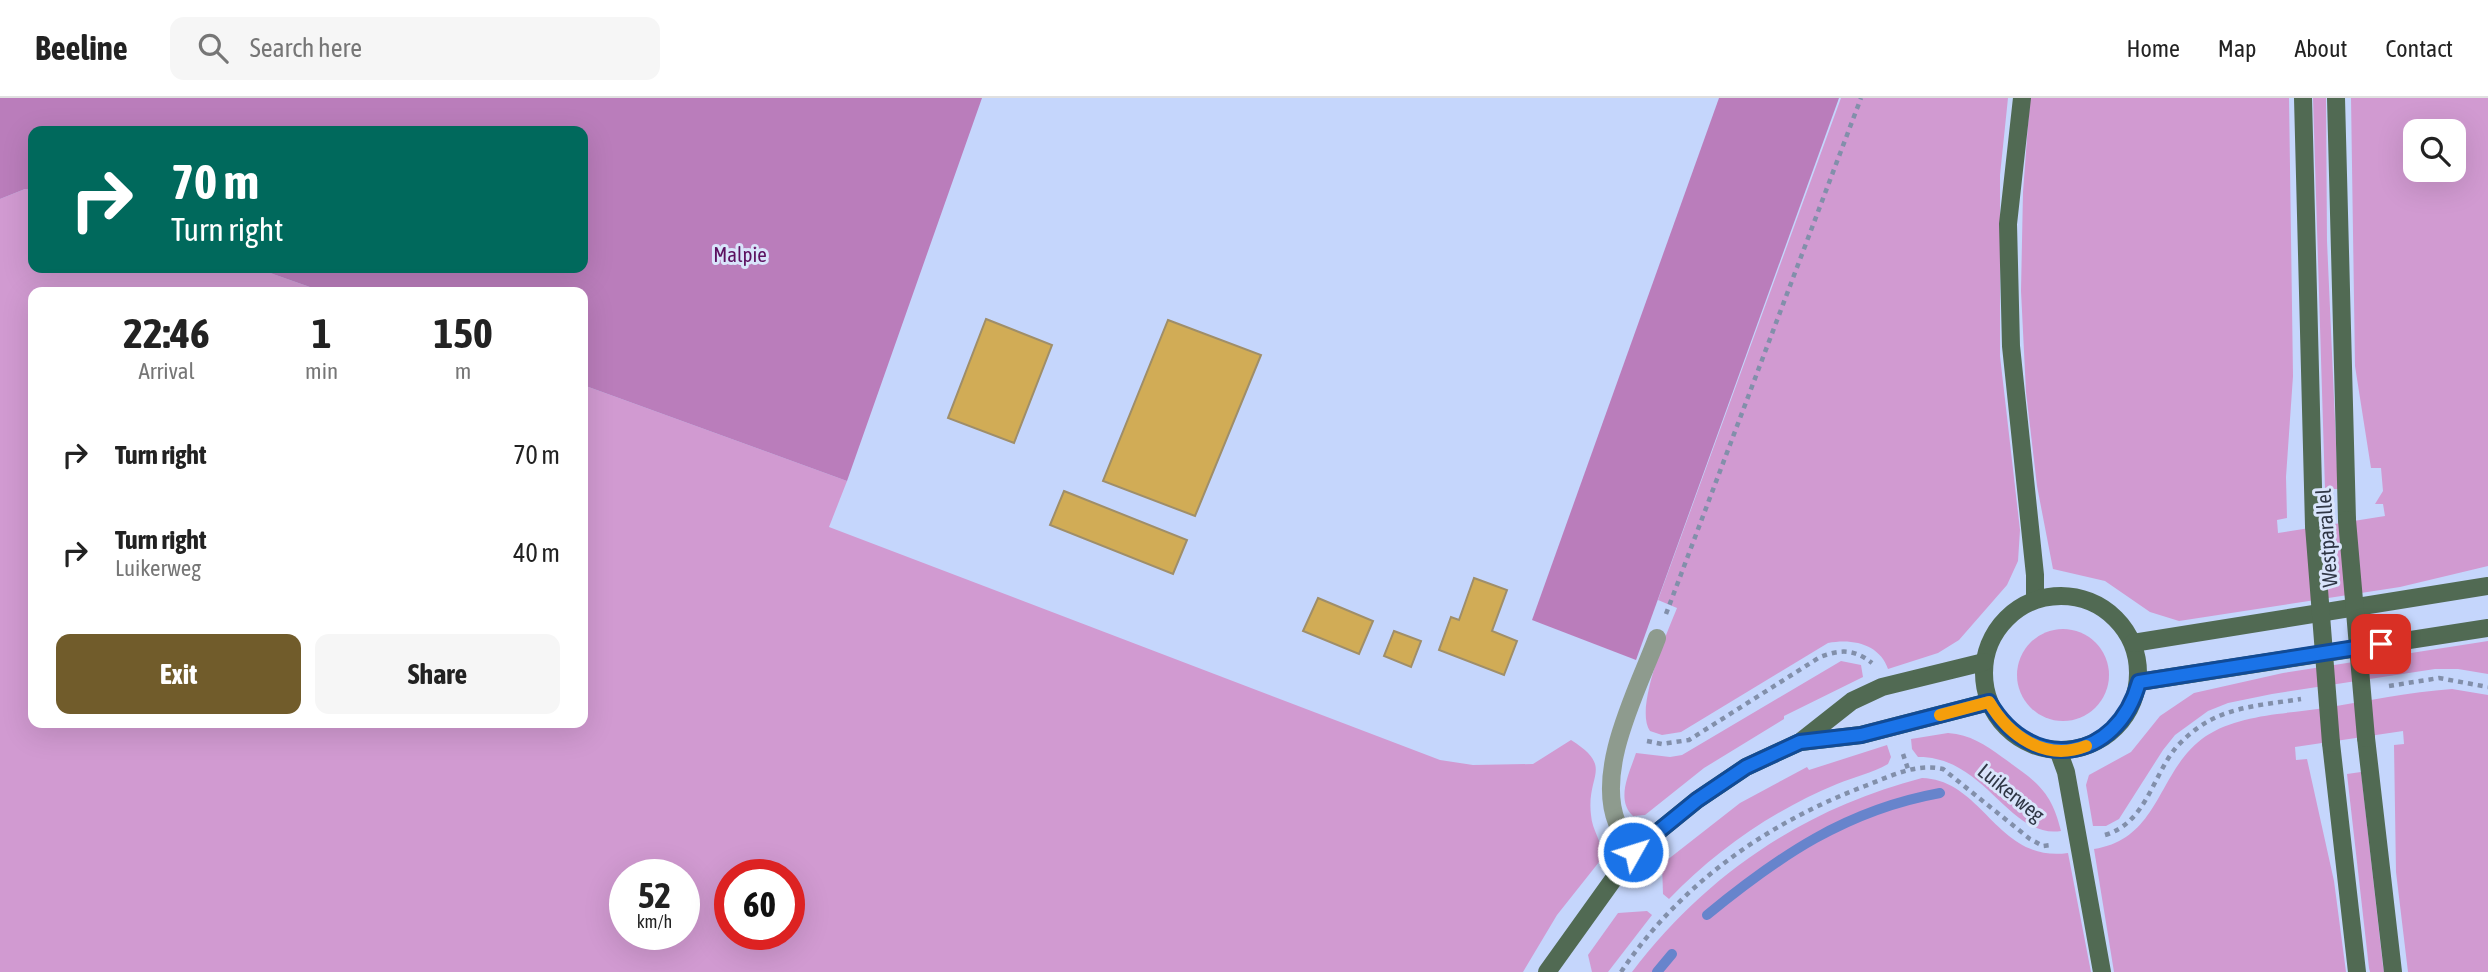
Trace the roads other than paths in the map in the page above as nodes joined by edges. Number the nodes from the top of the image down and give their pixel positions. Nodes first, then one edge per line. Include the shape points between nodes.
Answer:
1 (2022, 98) edge
2 (2302, 98) edge
3 (2336, 98) edge
4 (2488, 586) edge
5 (2035, 599) junction
6 (2488, 628) edge
7 (1657, 638) road end
8 (2133, 643) junction
9 (1984, 662) junction
10 (2139, 682) junction
11 (1989, 702) junction
12 (1800, 742) junction
13 (2058, 750) junction
14 (1633, 852) junction
15 (1548, 972) edge
16 (2102, 972) edge
17 (2357, 972) edge
18 (2393, 972) edge

1 - 5 main road via 2008,224 2010,333
2 - 17 main road, Westparallel, bridge via 2315,526 2331,743
3 - 18 main road, Westparallel, bridge via 2347,520
4 - 8 main road
5 - 8 main road via 2066,595 2101,605
5 - 9 main road via 2002,622
6 - 10 main road
7 - 14 street via 1620,736 1611,790 1616,821
8 - 10 main road
9 - 11 main road
9 - 12 main road via 1882,688 1852,701
10 - 13 main road via 2120,724 2102,740
11 - 12 main road via 1861,735
11 - 13 main road via 2017,736
12 - 14 main road via 1746,767
13 - 16 main road via 2066,772
14 - 15 main road

